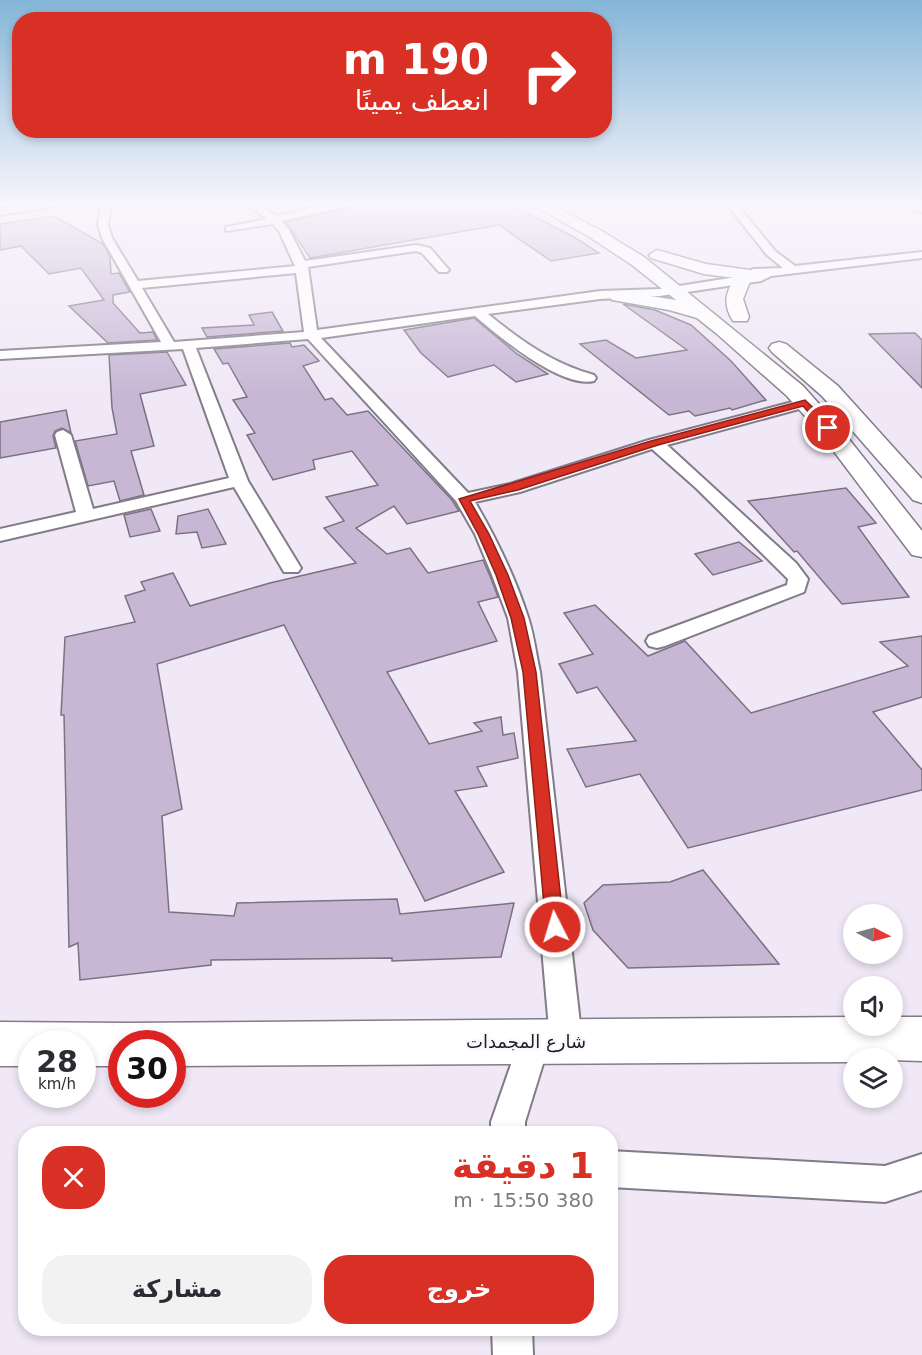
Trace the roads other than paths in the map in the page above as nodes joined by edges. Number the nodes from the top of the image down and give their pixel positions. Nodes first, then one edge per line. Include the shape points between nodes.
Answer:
1 (124, 265) edge
2 (316, 265) edge
3 (439, 265) edge
4 (641, 265) edge
5 (654, 265) edge
6 (662, 265) edge
7 (685, 265) edge
8 (761, 265) edge
9 (788, 265) edge
10 (800, 265) edge
11 (837, 265) edge
12 (302, 267) junction
13 (807, 269) junction
14 (443, 270) dead end
15 (793, 270) junction
16 (747, 276) junction
17 (696, 283) junction
18 (136, 285) junction
19 (670, 286) junction
20 (610, 294) junction
21 (478, 312) junction
22 (732, 324) junction
23 (311, 335) junction
24 (179, 346) junction
25 (0, 355) edge
26 (589, 378) dead end
27 (805, 403) junction
28 (63, 435) dead end
29 (655, 443) junction
30 (239, 481) junction
31 (922, 495) edge
32 (464, 499) junction
33 (86, 516) junction
34 (0, 535) edge
35 (922, 549) edge
36 (291, 568) dead end
37 (657, 640) dead end
38 (550, 1041) junction
39 (0, 1044) edge
40 (108, 1044) edge
41 (186, 1044) edge
42 (920, 1047) edge
43 (508, 1126) edge
44 (618, 1169) edge
45 (922, 1172) edge
46 (512, 1336) edge
47 (513, 1355) edge

1 - 18 street
2 - 12 street
3 - 14 street
4 - 20 main road
5 - 19 main road
6 - 17 main road
7 - 16 main road
8 - 16 street
9 - 15 street
10 - 13 street
11 - 13 street
12 - 18 street
12 - 23 street
13 - 15 street
15 - 16 street
16 - 17 street
16 - 22 main road via 733,295
17 - 19 street
17 - 22 main road
18 - 24 street via 146,306
19 - 20 street
19 - 22 main road
20 - 21 street
20 - 22 main road via 673,305
21 - 23 street
21 - 26 street via 534,356
22 - 27 main road
22 - 31 main road via 762,335 830,391
23 - 24 street
23 - 32 street
24 - 25 street
24 - 30 street
27 - 29 street
27 - 35 main road
28 - 33 street
29 - 32 street via 514,488
29 - 37 street via 798,579 797,588
30 - 33 street
30 - 36 street
32 - 38 street via 502,575 518,618 530,672
33 - 34 street
38 - 41 main road, شارع المجمدات
38 - 42 main road, شارع المجمدات
38 - 43 street
39 - 40 main road
44 - 45 street via 885,1184
46 - 47 street

